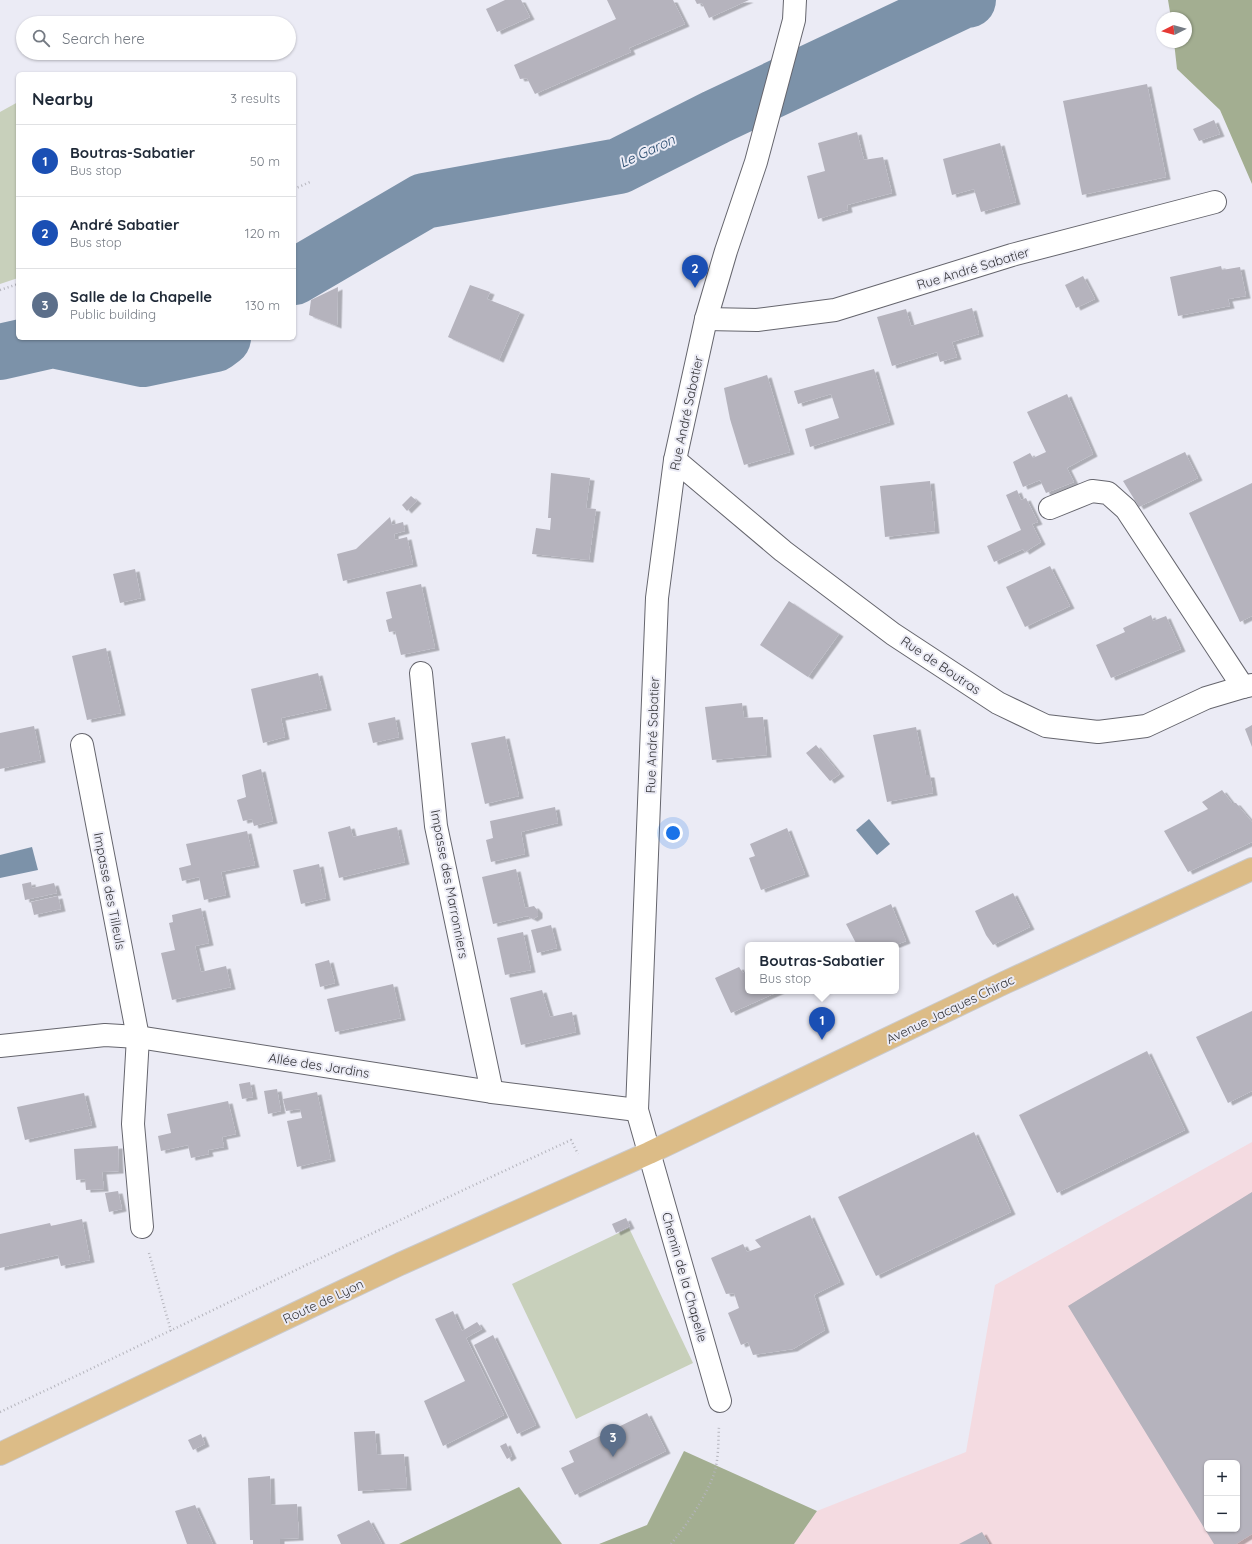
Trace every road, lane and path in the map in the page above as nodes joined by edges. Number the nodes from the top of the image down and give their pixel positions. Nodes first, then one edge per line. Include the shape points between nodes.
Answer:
1 (794, 10) edge
2 (310, 182) dead end
3 (296, 188) edge
4 (1215, 202) dead end
5 (16, 285) edge
6 (0, 290) edge
7 (706, 319) junction
8 (675, 460) junction
9 (1050, 508) dead end
10 (421, 673) dead end
11 (1247, 686) edge
12 (82, 745) dead end
13 (1252, 869) edge
14 (138, 1037) junction
15 (0, 1046) edge
16 (492, 1092) junction
17 (637, 1110) junction
18 (649, 1153) junction
19 (591, 1179) junction
20 (142, 1227) joint
21 (171, 1331) junction
22 (720, 1401) dead end
23 (0, 1412) edge
24 (718, 1452) dead end
25 (0, 1454) edge
26 (671, 1544) edge

1 - 7 street, Rue André Sabatier via 756,162
2 - 3 path
4 - 7 street, Rue André Sabatier via 1012,255 835,310 757,320
5 - 6 path
7 - 8 street, Rue André Sabatier
8 - 11 street, Rue de Boutras via 782,551 893,634 998,703 1046,726 1098,732 1146,726 1206,698
8 - 17 street, Rue André Sabatier via 657,598
9 - 11 street via 1092,491 1108,494 1126,509
10 - 16 street, Impasse des Marronniers via 436,826
12 - 14 street, Impasse des Tilleuls
13 - 18 main road, Avenue Jacques Chirac via 1004,983
14 - 15 street, Allée des Jardins via 105,1035
14 - 16 street, Allée des Jardins
14 - 20 street, Impasse des Tilleuls via 133,1124
16 - 17 street, Allée des Jardins
17 - 18 street, Rue André Sabatier
18 - 19 main road, Route de Lyon
18 - 22 street, Chemin de la Chapelle
19 - 21 path via 571,1140
19 - 25 main road, Route de Lyon via 400,1264
20 - 21 path
21 - 23 path
24 - 26 path via 713,1478 692,1517

